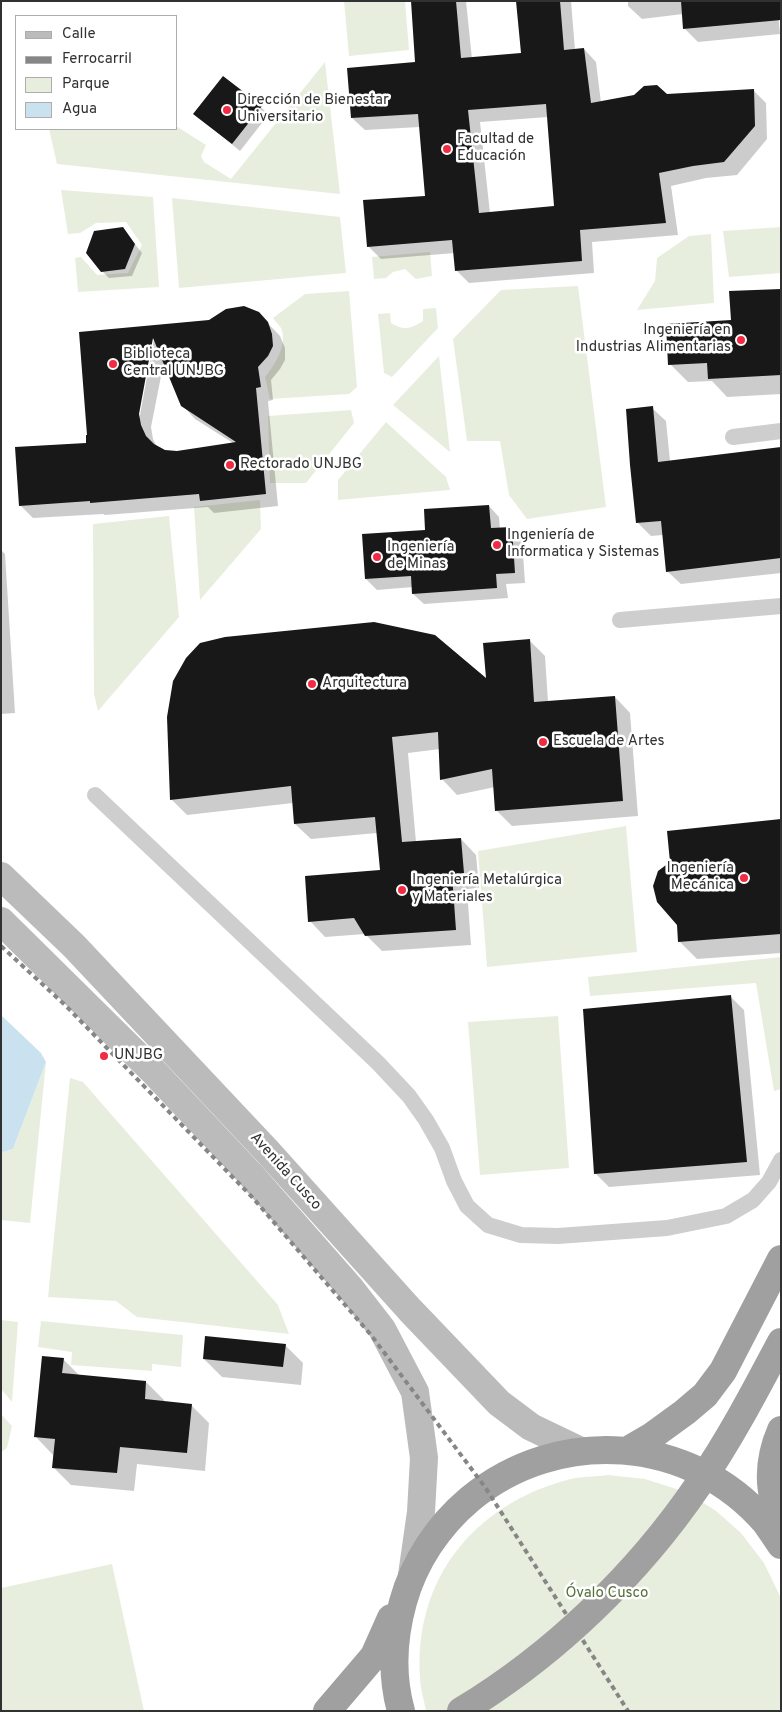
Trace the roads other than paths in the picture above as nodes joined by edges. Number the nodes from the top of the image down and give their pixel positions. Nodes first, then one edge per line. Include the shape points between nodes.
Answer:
1 (781, 431) edge
2 (733, 437) dead end
3 (781, 606) edge
4 (620, 620) dead end
5 (95, 795) dead end
6 (1, 876) edge
7 (1, 921) edge
8 (781, 1160) edge
9 (781, 1259) edge
10 (781, 1342) edge
11 (781, 1430) edge
12 (628, 1450) junction
13 (581, 1451) junction
14 (781, 1530) edge
15 (781, 1545) edge
16 (409, 1583) junction
17 (327, 1711) edge
18 (401, 1711) edge
19 (461, 1711) edge

1 - 2 lane
3 - 4 lane
5 - 8 lane via 371,1056 409,1096 442,1148 467,1206 488,1225 521,1235 558,1236 667,1228 726,1216 753,1200 769,1182
6 - 13 main road, Avenida Cusco via 101,975 268,1152 498,1403 531,1428
7 - 16 main road, Avenida Cusco via 153,1071 250,1174 382,1329 415,1392 424,1458 422,1503
9 - 12 highway via 722,1371 705,1395 659,1432
10 - 19 highway, bridge via 727,1441 667,1528 633,1567 558,1640
11 - 14 highway via 770,1470
12 - 13 highway
12 - 15 highway via 667,1458 704,1474 737,1495 766,1523
13 - 16 highway via 547,1457 515,1469 485,1487 434,1537
16 - 17 highway via 374,1656
16 - 18 highway via 396,1626 394,1662

